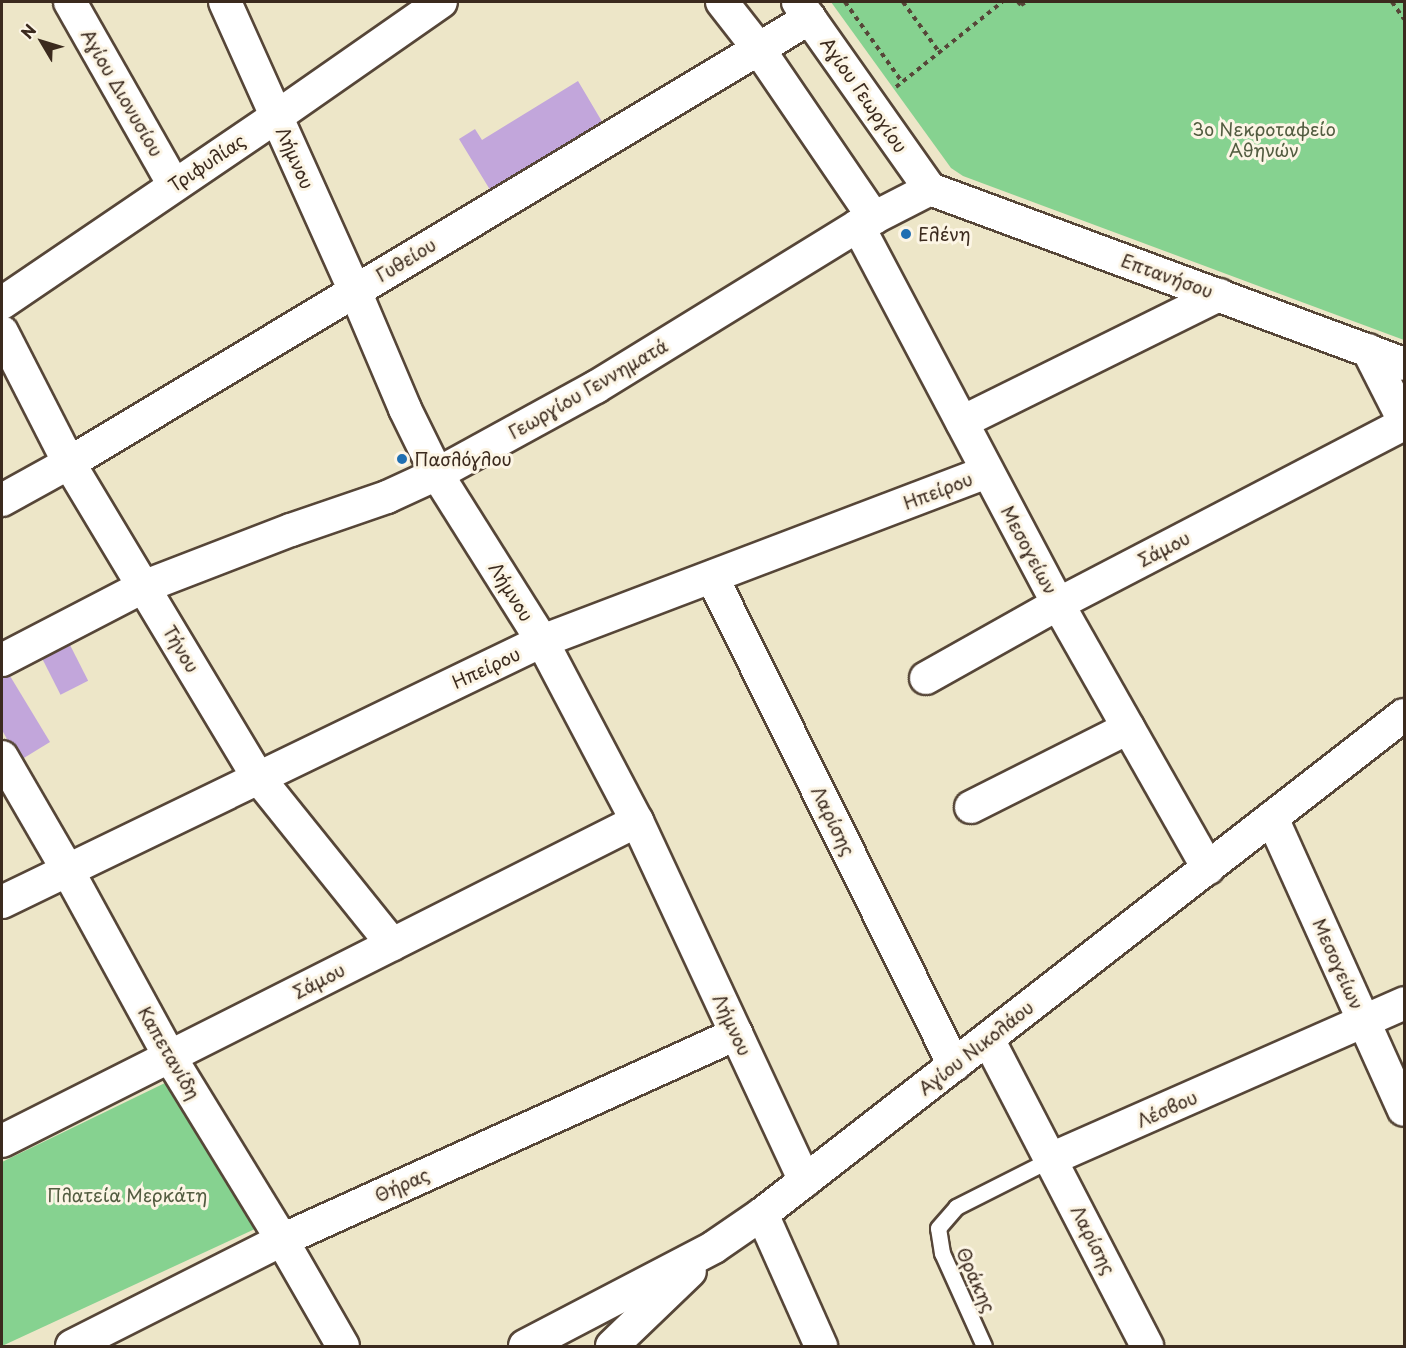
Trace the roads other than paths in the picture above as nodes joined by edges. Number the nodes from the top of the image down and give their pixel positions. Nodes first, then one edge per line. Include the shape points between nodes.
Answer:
1 (70, 2) edge
2 (225, 2) edge
3 (441, 2) edge
4 (722, 2) edge
5 (804, 10) edge
6 (758, 48) junction
7 (276, 117) junction
8 (174, 185) junction
9 (930, 189) junction
10 (866, 222) junction
11 (355, 291) junction
12 (1219, 295) junction
13 (2, 303) edge
14 (2, 332) edge
15 (1368, 350) junction
16 (1404, 364) edge
17 (962, 422) junction
18 (1404, 423) edge
19 (69, 463) junction
20 (987, 472) junction
21 (437, 474) junction
22 (2, 500) edge
23 (712, 578) junction
24 (143, 587) junction
25 (1058, 604) junction
26 (542, 641) junction
27 (2, 660) edge
28 (926, 678) dead end
29 (1404, 715) edge
30 (1128, 728) junction
31 (2, 757) edge
32 (257, 776) junction
33 (971, 807) dead end
34 (1272, 818) junction
35 (637, 821) junction
36 (1208, 868) junction
37 (68, 871) junction
38 (2, 902) edge
39 (392, 944) junction
40 (1404, 1003) edge
41 (1365, 1023) junction
42 (737, 1034) junction
43 (988, 1039) junction
44 (170, 1057) junction
45 (954, 1065) junction
46 (1404, 1110) edge
47 (2, 1141) edge
48 (1051, 1159) junction
49 (805, 1180) junction
50 (762, 1214) junction
51 (938, 1228) joint
52 (282, 1240) junction
53 (714, 1247) junction
54 (72, 1347) edge
55 (343, 1347) edge
56 (525, 1347) edge
57 (612, 1347) edge
58 (820, 1347) edge
59 (984, 1347) edge
60 (1147, 1347) edge

1 - 8 street, Αγίου Διονυσίου
2 - 7 street, Λήμνου
3 - 7 street, Τριφυλίας
4 - 6 street, Μεσογείων
5 - 6 street, Γυθείου
5 - 9 street, Αγίου Γεωργίου
6 - 10 street, Μεσογείων
6 - 11 street, Γυθείου
7 - 8 street, Τριφυλίας
7 - 11 street, Λήμνου
8 - 13 street, Τριφυλίας
9 - 10 street, Γεωργίου Γεννηματά
9 - 12 street, Επτανήσου
10 - 17 street, Μεσογείων
10 - 21 street, Γεωργίου Γεννηματά via 596,387
11 - 19 street, Γυθείου
11 - 21 street, Λήμνου
12 - 15 street, Επτανήσου
12 - 17 street
14 - 19 street, Τήνου
15 - 16 street, Επτανήσου
15 - 18 street
17 - 20 street, Μεσογείων
18 - 25 street, Σάμου
19 - 22 street, Γυθείου
19 - 24 street, Τήνου
20 - 23 street, Ηπείρου
20 - 25 street, Μεσογείων
21 - 24 street, Γεωργίου Γεννηματά via 387,497
21 - 26 street, Λήμνου
23 - 26 street, Ηπείρου
23 - 45 street, Λαρίσης
24 - 27 street, Γεωργίου Γεννηματά
24 - 32 street, Τήνου
25 - 28 street, Σάμου
25 - 30 street, Μεσογείων
26 - 32 street, Ηπείρου
26 - 35 street, Λήμνου
29 - 34 street, Αγίου Νικολάου
30 - 33 street
30 - 36 street, Μεσογείων
31 - 37 street, Καπετανίδη
32 - 37 street, Ηπείρου
32 - 39 street, Τήνου
34 - 36 street, Αγίου Νικολάου
34 - 41 street, Μεσογείων
35 - 39 street, Σάμου
35 - 42 street, Λήμνου
36 - 43 street, Αγίου Νικολάου
37 - 38 street, Ηπείρου
37 - 44 street, Καπετανίδη
39 - 44 street, Σάμου
40 - 41 street, Λέσβου
41 - 46 street, Μεσογείων
41 - 48 street, Λέσβου
42 - 49 street, Λήμνου
42 - 52 street, Θήρας
43 - 45 street, Αγίου Νικολάου
43 - 48 street, Λαρίσης
44 - 47 street, Σάμου
44 - 52 street, Καπετανίδη
45 - 49 street, Αγίου Νικολάου
48 - 51 lane, Λέσβου via 956,1207
48 - 60 street, Λαρίσης
49 - 50 street, Αγίου Νικολάου
50 - 53 street, Αγίου Νικολάου
50 - 58 street
51 - 59 lane, Θράκης via 942,1253
52 - 54 street, Θήρας
52 - 55 street, Καπετανίδη
53 - 56 street, Αγίου Νικολάου
53 - 57 street

